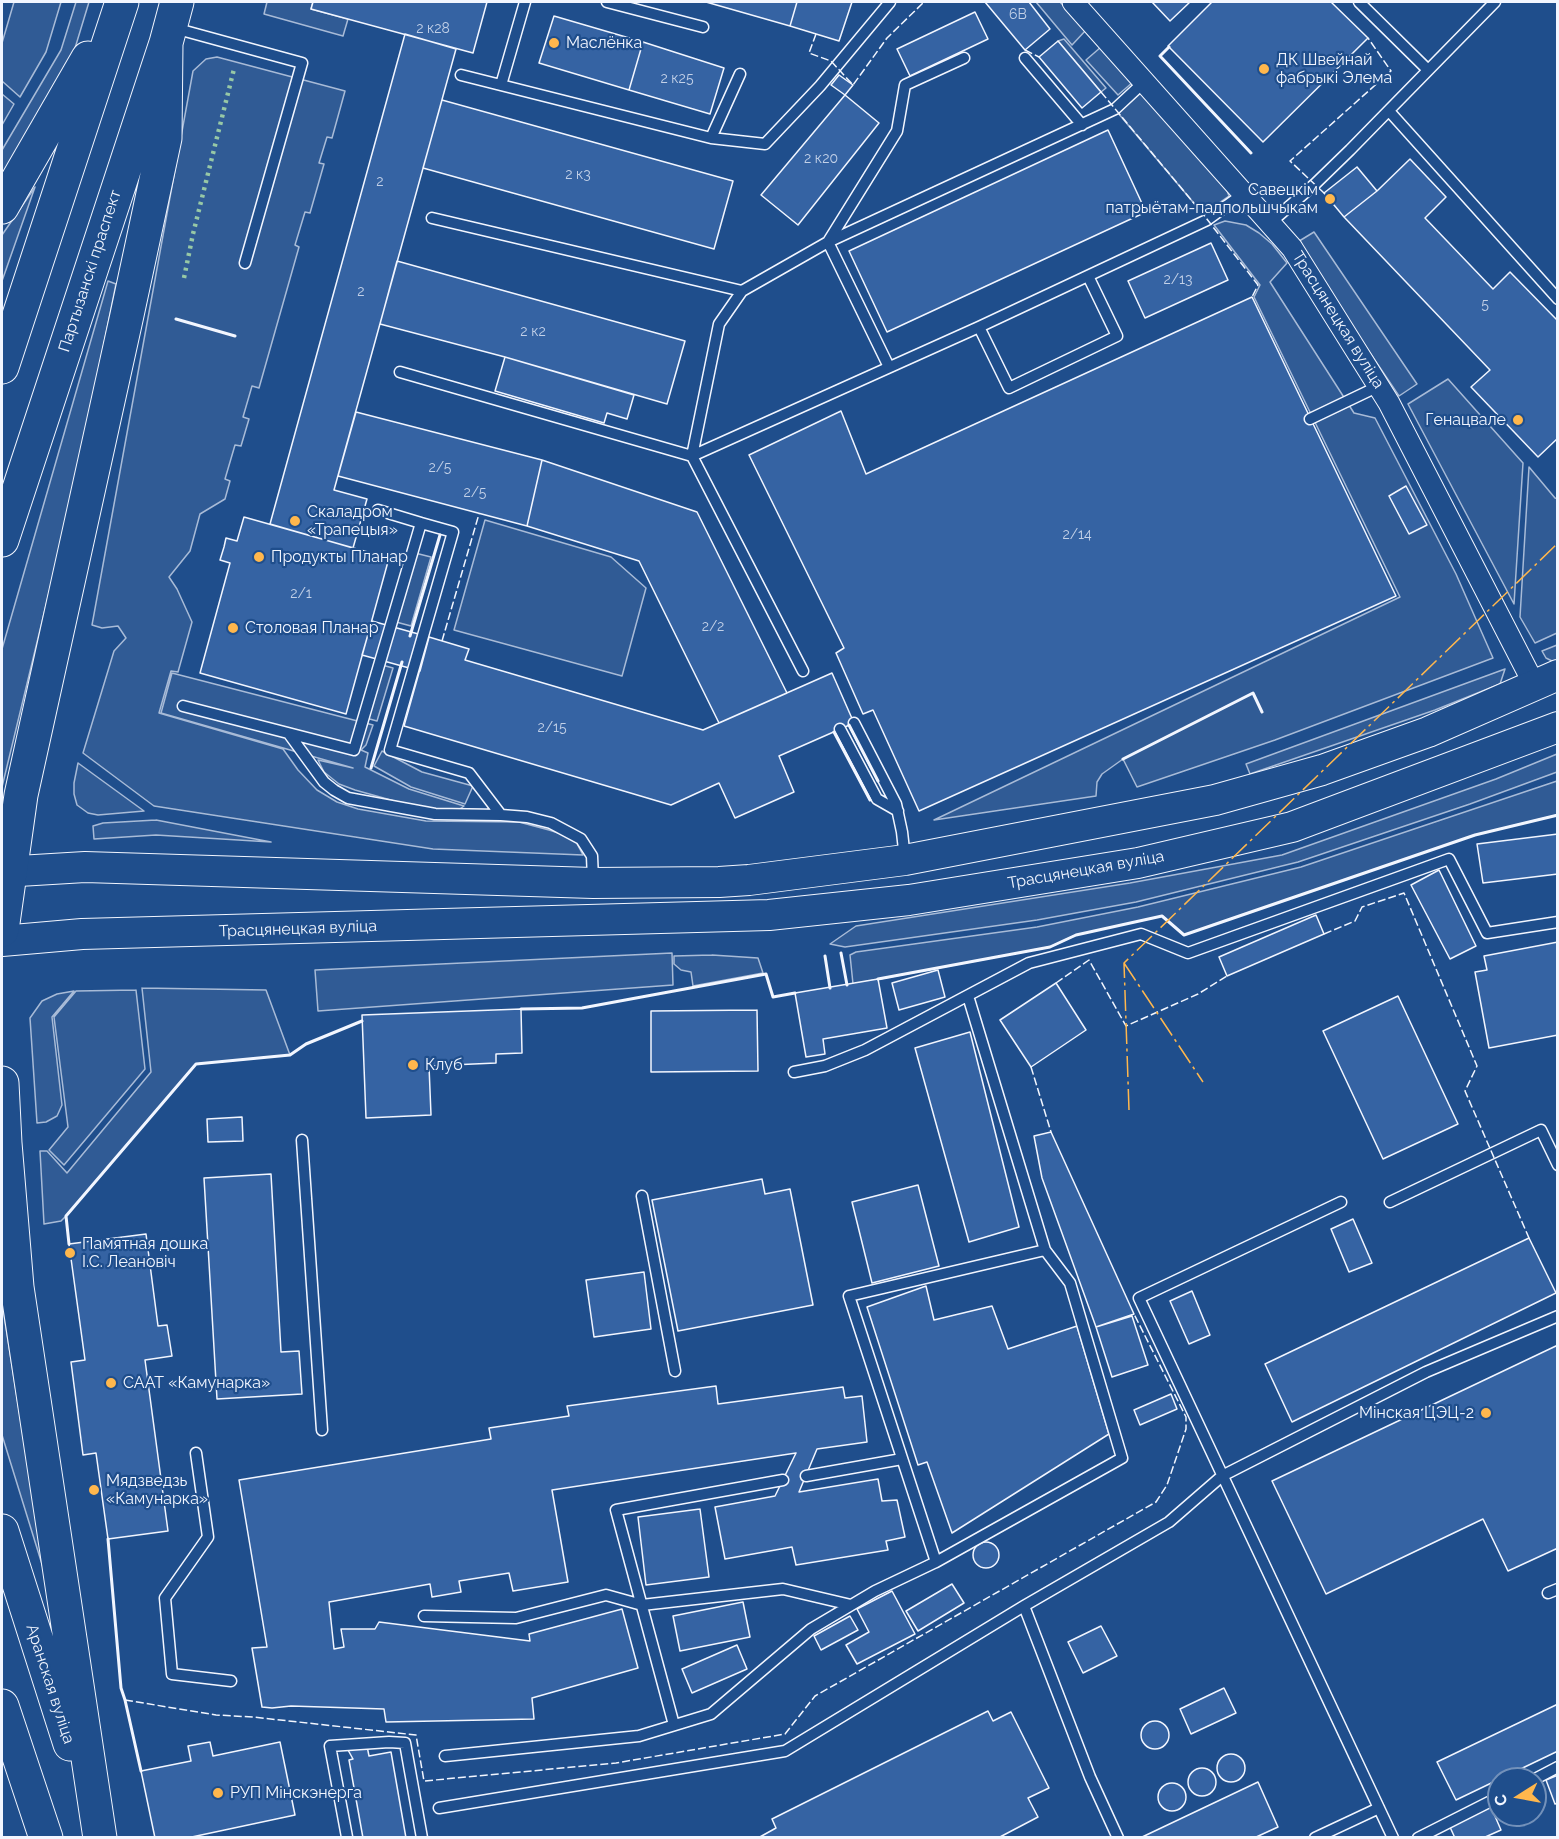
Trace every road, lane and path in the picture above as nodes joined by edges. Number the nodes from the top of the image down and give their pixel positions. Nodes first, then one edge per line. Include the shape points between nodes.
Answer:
1 (121, 2) edge
2 (525, 2) edge
3 (607, 2) edge
4 (890, 2) edge
5 (1073, 2) edge
6 (1359, 2) edge
7 (1495, 2) edge
8 (171, 24) edge
9 (703, 27) dead end
10 (963, 58) dead end
11 (1025, 58) dead end
12 (1428, 70) junction
13 (740, 74) dead end
14 (461, 75) dead end
15 (1144, 82) junction
16 (501, 85) junction
17 (1389, 111) junction
18 (1082, 125) junction
19 (711, 138) junction
20 (1243, 194) junction
21 (2, 207) edge
22 (432, 218) dead end
23 (1270, 223) junction
24 (828, 242) junction
25 (245, 263) dead end
26 (1088, 276) junction
27 (742, 291) junction
28 (1557, 299) edge
29 (980, 327) junction
30 (2, 367) edge
31 (889, 367) junction
32 (400, 372) dead end
33 (1379, 386) junction
34 (1310, 419) dead end
35 (692, 456) junction
36 (378, 510) dead end
37 (421, 522) junction
38 (2, 540) edge
39 (802, 671) dead end
40 (1546, 680) edge
41 (183, 706) dead end
42 (854, 723) dead end
43 (1555, 728) edge
44 (840, 729) dead end
45 (289, 734) junction
46 (898, 811) junction
47 (501, 815) junction
48 (905, 860) junction
49 (6, 871) edge
50 (592, 883) junction
51 (594, 920) junction
52 (1557, 922) edge
53 (2, 930) edge
54 (2, 941) edge
55 (968, 996) junction
56 (795, 1072) dead end
57 (2, 1083) edge
58 (302, 1140) dead end
59 (1557, 1165) edge
60 (642, 1196) dead end
61 (1341, 1202) dead end
62 (1390, 1202) dead end
63 (1045, 1250) junction
64 (1557, 1316) edge
65 (675, 1371) dead end
66 (322, 1430) dead end
67 (196, 1453) dead end
68 (902, 1459) junction
69 (806, 1476) dead end
70 (1222, 1476) junction
71 (783, 1480) dead end
72 (2, 1531) edge
73 (936, 1562) junction
74 (642, 1605) junction
75 (851, 1605) junction
76 (1024, 1606) junction
77 (424, 1616) dead end
78 (231, 1681) dead end
79 (2, 1706) edge
80 (674, 1725) junction
81 (2, 1746) edge
82 (446, 1755) dead end
83 (30, 1790) junction
84 (1487, 1803) edge
85 (439, 1808) dead end
86 (1379, 1808) junction
87 (345, 1837) edge
88 (46, 1838) edge
89 (100, 1838) edge
90 (422, 1838) edge
91 (1118, 1838) edge
92 (1315, 1838) edge
93 (1394, 1838) edge
94 (1418, 1838) edge

1 - 21 main road
1 - 30 main road
2 - 16 lane
3 - 9 lane
4 - 19 lane via 826,80 765,144
5 - 15 street, Трасцянецкая вуліца
6 - 12 lane
7 - 12 lane
8 - 25 lane via 302,63
8 - 38 main road, Партызанскі праспект
8 - 49 main road via 165,138
10 - 24 lane via 904,85 897,131
11 - 18 lane
12 - 17 lane
13 - 19 lane
14 - 16 lane
15 - 18 lane via 1115,109
15 - 20 street, Трасцянецкая вуліца
16 - 19 lane
17 - 23 lane
17 - 28 lane
18 - 24 lane
20 - 23 street, Трасцянецкая вуліца
20 - 26 lane via 1207,220
22 - 27 lane
23 - 33 street, Трасцянецкая вуліца via 1293,248
24 - 27 lane
24 - 31 lane
26 - 29 lane
26 - 29 lane via 1117,336 1009,388
27 - 35 lane via 719,324
29 - 31 lane
31 - 35 lane
32 - 35 lane
33 - 34 lane
33 - 40 street, Трасцянецкая вуліца
35 - 39 lane
36 - 37 lane
37 - 45 lane via 354,750
37 - 47 lane via 453,532 390,750 469,773
40 - 43 main road
40 - 48 main road via 1428,732 1333,766 1215,800
41 - 45 lane
42 - 46 lane
43 - 51 main road, Трасцянецкая вуліца via 1292,827 1138,863 839,908 769,915
44 - 46 lane via 877,799
45 - 47 lane via 324,782 348,798 435,814
46 - 48 lane
47 - 50 lane via 551,823 581,839 592,856
48 - 50 main road via 749,880
49 - 50 main road via 85,867
49 - 53 main road
50 - 51 main road
51 - 54 main road, Трасцянецкая вуліца via 82,934
52 - 55 lane via 1487,933 1449,859 1188,953 1141,934 1029,963
55 - 56 lane via 865,1050 825,1066
55 - 63 lane
57 - 89 main road via 17,1287
58 - 66 lane
59 - 62 lane via 1540,1130
60 - 65 lane
61 - 70 lane via 1140,1298
63 - 68 lane via 849,1296
63 - 73 lane via 1070,1283 1122,1458
64 - 70 lane via 1426,1372
67 - 78 lane via 208,1538 165,1599 172,1674
68 - 69 lane
68 - 73 lane
70 - 76 lane via 1169,1522
70 - 86 lane
71 - 74 lane via 616,1510
72 - 89 main road, Аранская вуліца
73 - 75 lane
74 - 75 lane via 783,1589
74 - 77 lane via 606,1595 516,1618
74 - 80 lane
75 - 80 lane via 811,1629 711,1714
76 - 85 lane via 785,1751
76 - 91 lane via 1090,1777
79 - 83 main road
80 - 82 lane via 639,1736
81 - 83 main road
83 - 88 main road
84 - 94 lane
86 - 92 lane
86 - 93 lane
87 - 90 lane via 330,1746 389,1742 405,1743

